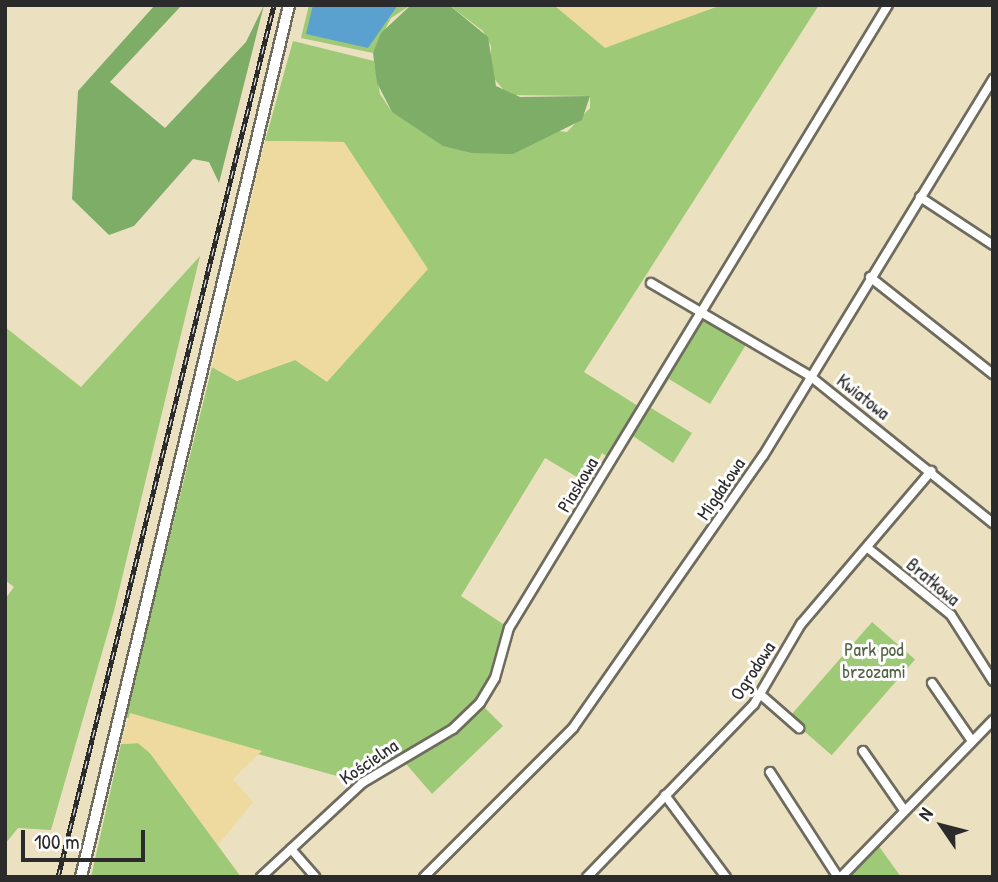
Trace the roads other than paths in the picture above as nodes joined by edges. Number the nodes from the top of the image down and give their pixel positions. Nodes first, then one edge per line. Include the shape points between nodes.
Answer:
1 (289, 5) edge
2 (887, 5) edge
3 (993, 79) edge
4 (920, 197) junction
5 (993, 245) edge
6 (870, 276) junction
7 (651, 283) dead end
8 (701, 314) junction
9 (993, 374) edge
10 (810, 376) junction
11 (931, 471) junction
12 (993, 523) edge
13 (869, 549) junction
14 (495, 678) joint
15 (993, 681) edge
16 (932, 682) dead end
17 (760, 694) junction
18 (993, 720) edge
19 (799, 728) dead end
20 (972, 741) junction
21 (863, 751) dead end
22 (770, 772) dead end
23 (665, 795) junction
24 (904, 810) junction
25 (291, 849) junction
26 (81, 877) edge
27 (261, 877) edge
28 (315, 877) edge
29 (424, 877) edge
30 (587, 877) edge
31 (726, 877) edge
32 (839, 877) edge

1 - 26 street
2 - 8 street, Piaskowa
3 - 4 street, Migdałowa
4 - 5 street
4 - 6 street, Migdałowa
6 - 9 street
6 - 10 street, Migdałowa
7 - 8 street
8 - 10 street, Kwiatowa
8 - 14 street, Piaskowa via 509,628
10 - 11 street, Kwiatowa
10 - 29 street, Migdałowa via 763,456 573,728
11 - 12 street, Kwiatowa
11 - 13 street, Ogrodowa
13 - 15 street, Bratkowa via 951,615
13 - 17 street, Ogrodowa via 801,624
14 - 25 street, Kościelna via 453,729 362,783
16 - 20 street
17 - 19 street
17 - 23 street, Ogrodowa
18 - 20 street
20 - 24 street
21 - 24 street
22 - 32 street
23 - 30 street, Ogrodowa
23 - 31 street
24 - 32 street
25 - 27 street, Kościelna
25 - 28 street

